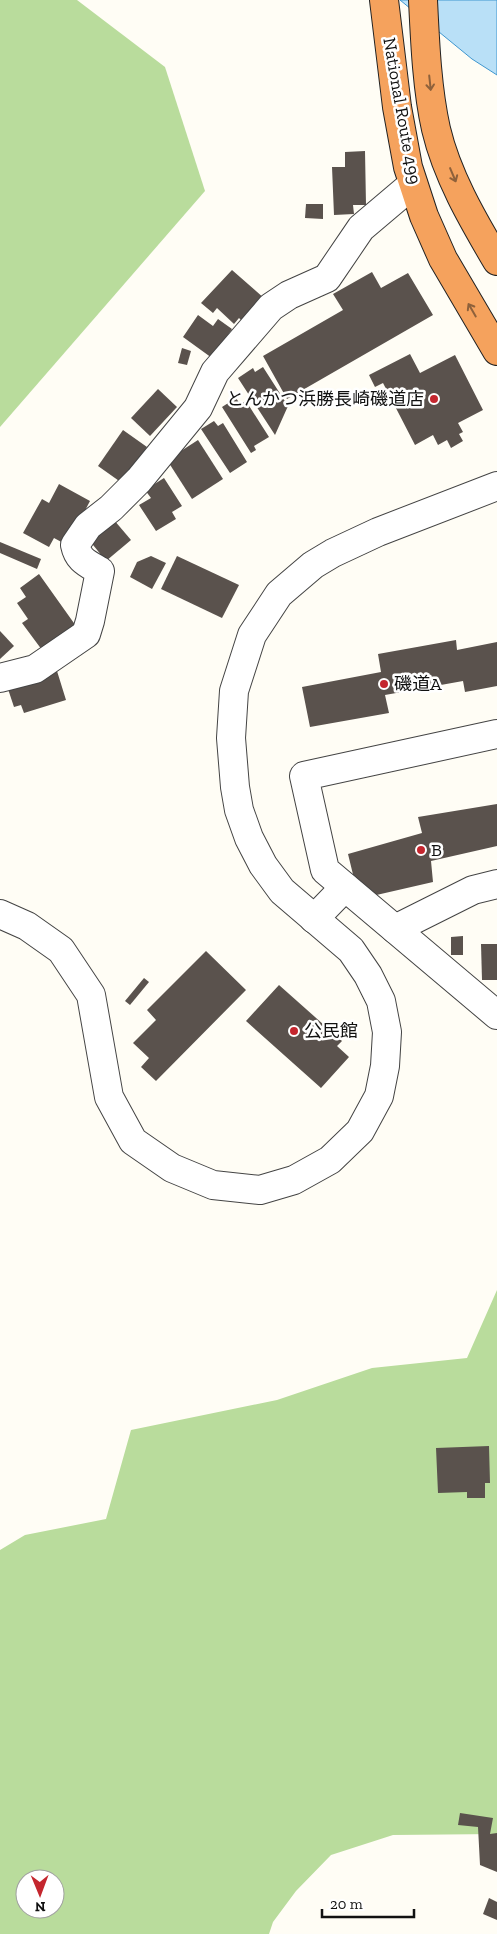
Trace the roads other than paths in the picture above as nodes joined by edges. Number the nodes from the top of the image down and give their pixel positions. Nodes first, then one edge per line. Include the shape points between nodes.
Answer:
1 (423, 0) edge
2 (382, 2) edge
3 (413, 184) junction
4 (497, 261) edge
5 (497, 352) edge
6 (497, 486) edge
7 (0, 678) edge
8 (497, 734) edge
9 (497, 884) edge
10 (345, 887) junction
11 (0, 914) edge
12 (314, 919) junction
13 (395, 929) junction
14 (497, 1015) edge

1 -> 4 highway, National Route 499 via 436,129 464,201
2 - 3 highway, National Route 499 via 397,107
5 -> 3 highway, National Route 499 via 442,259
3 - 7 street via 361,228 327,278 271,307 215,372 198,408 138,480 88,526 75,545 77,554 100,571 86,634 35,669
6 - 12 street via 333,553 280,594 252,635 234,691 231,738 239,810 263,865 282,890
8 - 10 street via 304,776 325,870
9 - 13 street via 473,890
10 - 12 street
10 - 13 street
11 - 12 street via 27,926 61,950 91,995 108,1097 133,1141 172,1168 213,1185 260,1190 294,1180 330,1160 360,1130 378,1096 385,1066 387,1032 381,1001 351,950
13 - 14 street

